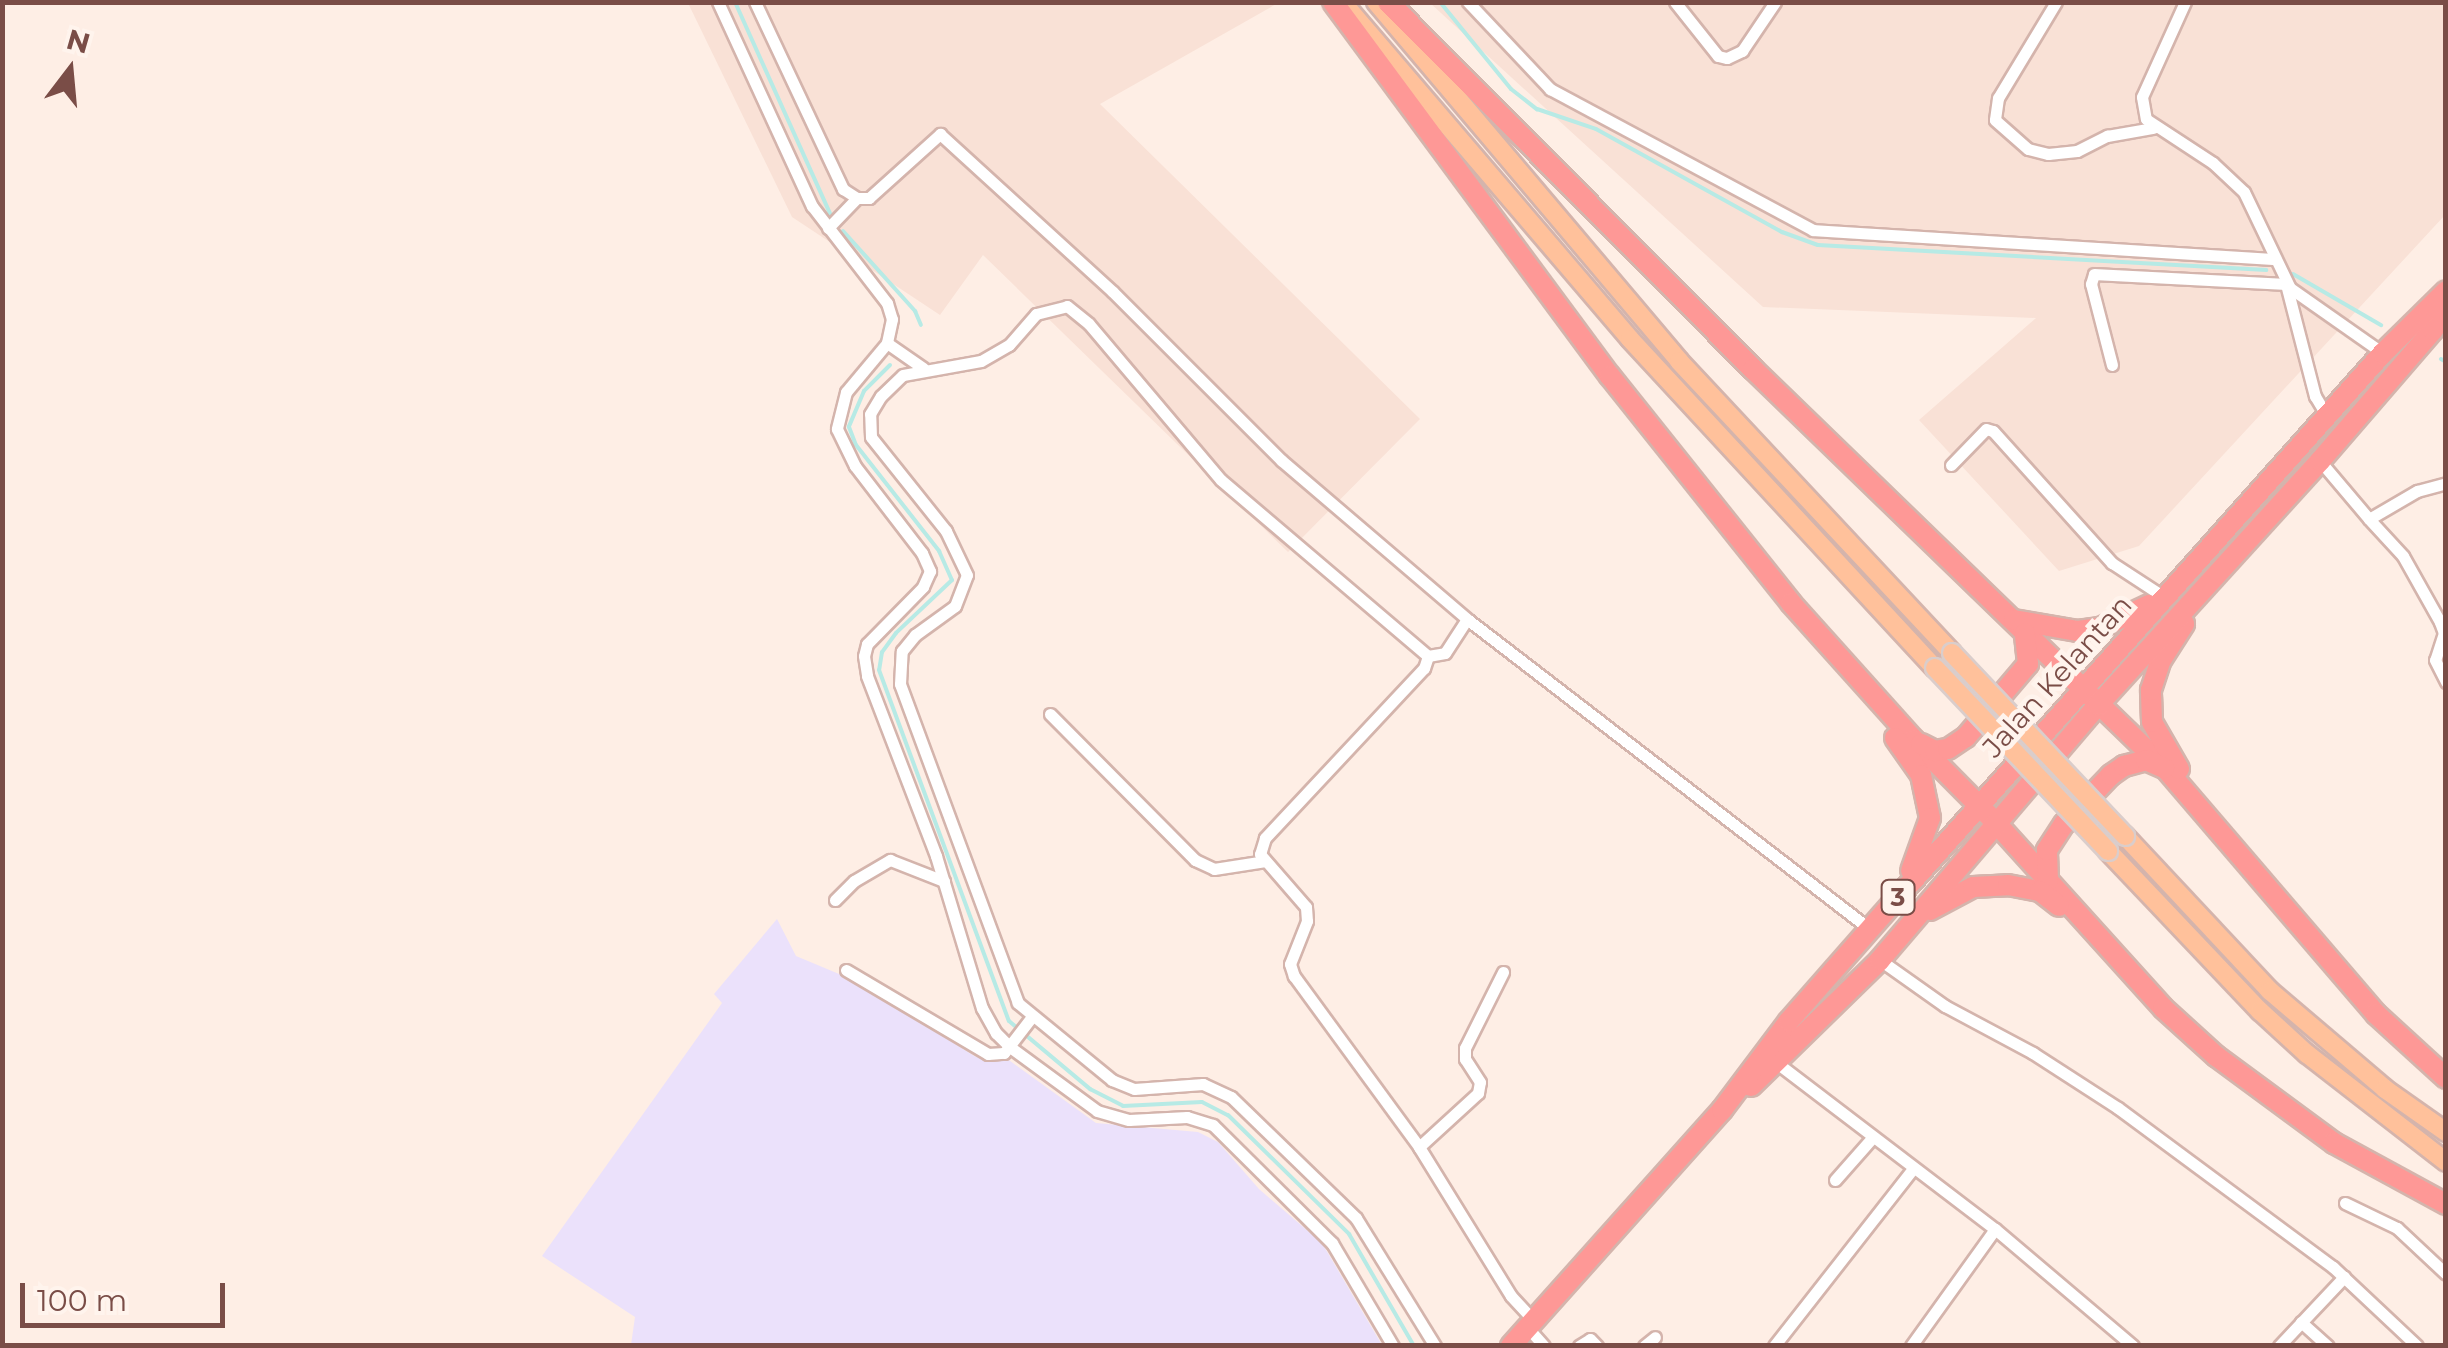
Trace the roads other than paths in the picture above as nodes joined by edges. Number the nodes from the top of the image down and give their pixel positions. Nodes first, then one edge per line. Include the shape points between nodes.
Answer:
1 (718, 2) edge
2 (754, 2) edge
3 (1333, 2) edge
4 (1343, 2) edge
5 (1376, 2) edge
6 (1388, 2) edge
7 (1468, 2) edge
8 (1675, 2) edge
9 (1775, 2) edge
10 (2056, 2) edge
11 (2185, 2) edge
12 (2154, 128) junction
13 (858, 198) junction
14 (828, 228) junction
15 (2275, 259) junction
16 (2286, 284) junction
17 (2446, 292) edge
18 (2446, 310) edge
19 (887, 343) junction
20 (2384, 353) junction
21 (2112, 365) dead end
22 (923, 368) junction
23 (2327, 416) junction
24 (2320, 460) junction
25 (1951, 466) dead end
26 (2446, 484) edge
27 (2370, 519) junction
28 (2211, 580) junction
29 (2164, 597) junction
30 (1465, 623) junction
31 (2018, 626) junction
32 (1830, 650) junction
33 (1428, 656) junction
34 (2446, 682) edge
35 (2082, 690) junction
36 (2098, 705) junction
37 (1050, 714) dead end
38 (1914, 740) junction
39 (2166, 768) junction
40 (1979, 805) junction
41 (2203, 808) junction
42 (1996, 823) junction
43 (1265, 861) junction
44 (944, 880) junction
45 (2048, 881) junction
46 (1899, 896) junction
47 (834, 900) dead end
48 (1871, 930) junction
49 (1895, 943) junction
50 (2110, 950) junction
51 (1880, 960) junction
52 (846, 970) dead end
53 (1503, 972) dead end
54 (1029, 1021) junction
55 (1012, 1044) junction
56 (1778, 1063) junction
57 (2446, 1078) edge
58 (1722, 1110) junction
59 (2446, 1132) edge
60 (1872, 1138) junction
61 (1419, 1147) junction
62 (2446, 1162) edge
63 (1912, 1170) junction
64 (1835, 1180) dead end
65 (2345, 1203) dead end
66 (2446, 1204) edge
67 (1994, 1230) junction
68 (2446, 1274) edge
69 (2344, 1277) junction
70 (2302, 1322) junction
71 (1530, 1324) junction
72 (1393, 1346) edge
73 (1435, 1346) edge
74 (1511, 1346) edge
75 (1544, 1346) edge
76 (1580, 1346) edge
77 (1598, 1346) edge
78 (1774, 1346) edge
79 (1911, 1346) edge
80 (2133, 1346) edge
81 (2280, 1346) edge
82 (2328, 1346) edge
83 (2417, 1346) edge

1 - 14 street
2 - 13 street via 838,180
3 - 32 highway via 1610,376
4 - 62 main road, bridge via 1630,339 2260,1012
5 - 59 main road, bridge via 1679,362 2270,991
6 - 31 highway
7 - 15 street via 1550,89 1812,230
8 - 9 street via 1718,56 1727,58 1742,51
10 - 12 street via 1998,98 1995,120 2028,149 2048,154
11 - 12 street via 2142,98
12 - 15 street via 2213,163 2244,192
13 - 14 street
13 - 30 street via 880,190 940,134 1114,292 1280,460
14 - 19 street via 887,303
15 - 16 street
16 - 20 street
16 - 21 street via 2094,274
16 - 23 street via 2315,396
17 - 20 highway, Jalan Kelantan / 3
18 - 24 highway, Jalan Kelantan / 3
19 - 22 street
19 - 44 street via 846,392 837,429 855,466 930,571 864,656
20 - 23 highway, Jalan Kelantan / 3
22 - 33 street via 981,362 1009,345 1036,314 1066,306 1089,324 1221,480
22 - 54 street via 903,375 881,396 868,425 946,532 967,575 955,606 902,651 900,684 1001,964
23 - 29 highway, Jalan Kelantan / 3
24 - 27 street
24 - 28 highway, Jalan Kelantan / 3
25 - 29 street via 1986,430 1994,432 2112,563
26 - 27 street via 2417,491
27 - 34 street via 2403,556 2440,622 2444,633 2436,660
28 - 36 highway, Jalan Kelantan / 3
28 - 41 highway via 2160,660 2151,690 2152,722
29 - 31 highway via 2100,628
29 - 35 highway, Jalan Kelantan / 3
30 - 33 street via 1445,653
30 - 48 street
31 - 35 highway
31 - 38 highway via 2028,664 1966,737 1935,751
32 - 38 highway
32 - 46 highway via 1921,774 1930,818
33 - 43 street via 1266,838 1260,849
35 - 36 highway
35 - 40 highway, Jalan Kelantan / 3
36 - 39 highway
36 - 42 highway, Jalan Kelantan / 3
37 - 43 street via 1195,860 1214,869
38 - 40 highway
39 - 41 highway
39 - 45 highway via 2146,760 2111,775 2048,850
40 - 42 highway
40 - 46 highway, Jalan Kelantan / 3
41 - 57 highway via 2376,1014
42 - 45 highway
42 - 49 highway, Jalan Kelantan / 3
43 - 61 street via 1306,907 1290,964 1294,976
44 - 47 street via 890,860
44 - 55 street via 982,1008 996,1034
45 - 50 highway
46 - 48 highway, Jalan Kelantan / 3
48 - 58 highway, Jalan Kelantan / 3 via 1788,1022
49 - 50 highway via 1936,905 1973,887 2008,884 2040,891
49 - 51 highway, Jalan Kelantan / 3
50 - 66 highway via 2163,1008 2268,1096 2334,1143
51 - 56 highway, Jalan Kelantan / 3
51 - 69 street via 2118,1108
52 - 55 street via 974,1049 1004,1053
53 - 61 street via 1465,1048 1478,1093
54 - 55 street
54 - 73 street via 1134,1089 1203,1084 1231,1097 1356,1218
55 - 72 street via 1096,1111 1129,1120 1187,1117 1213,1125 1332,1243
56 - 58 highway, Jalan Kelantan / 3
56 - 60 street
58 - 71 highway, Jalan Kelantan / 3
60 - 63 street
60 - 64 street
61 - 71 street
63 - 67 street
63 - 78 street
65 - 68 street via 2398,1228
67 - 79 street
67 - 80 street
69 - 70 street
69 - 83 street
70 - 81 street
70 - 82 street
71 - 74 highway, Jalan Kelantan / 3
71 - 75 street
76 - 77 street via 1590,1340

